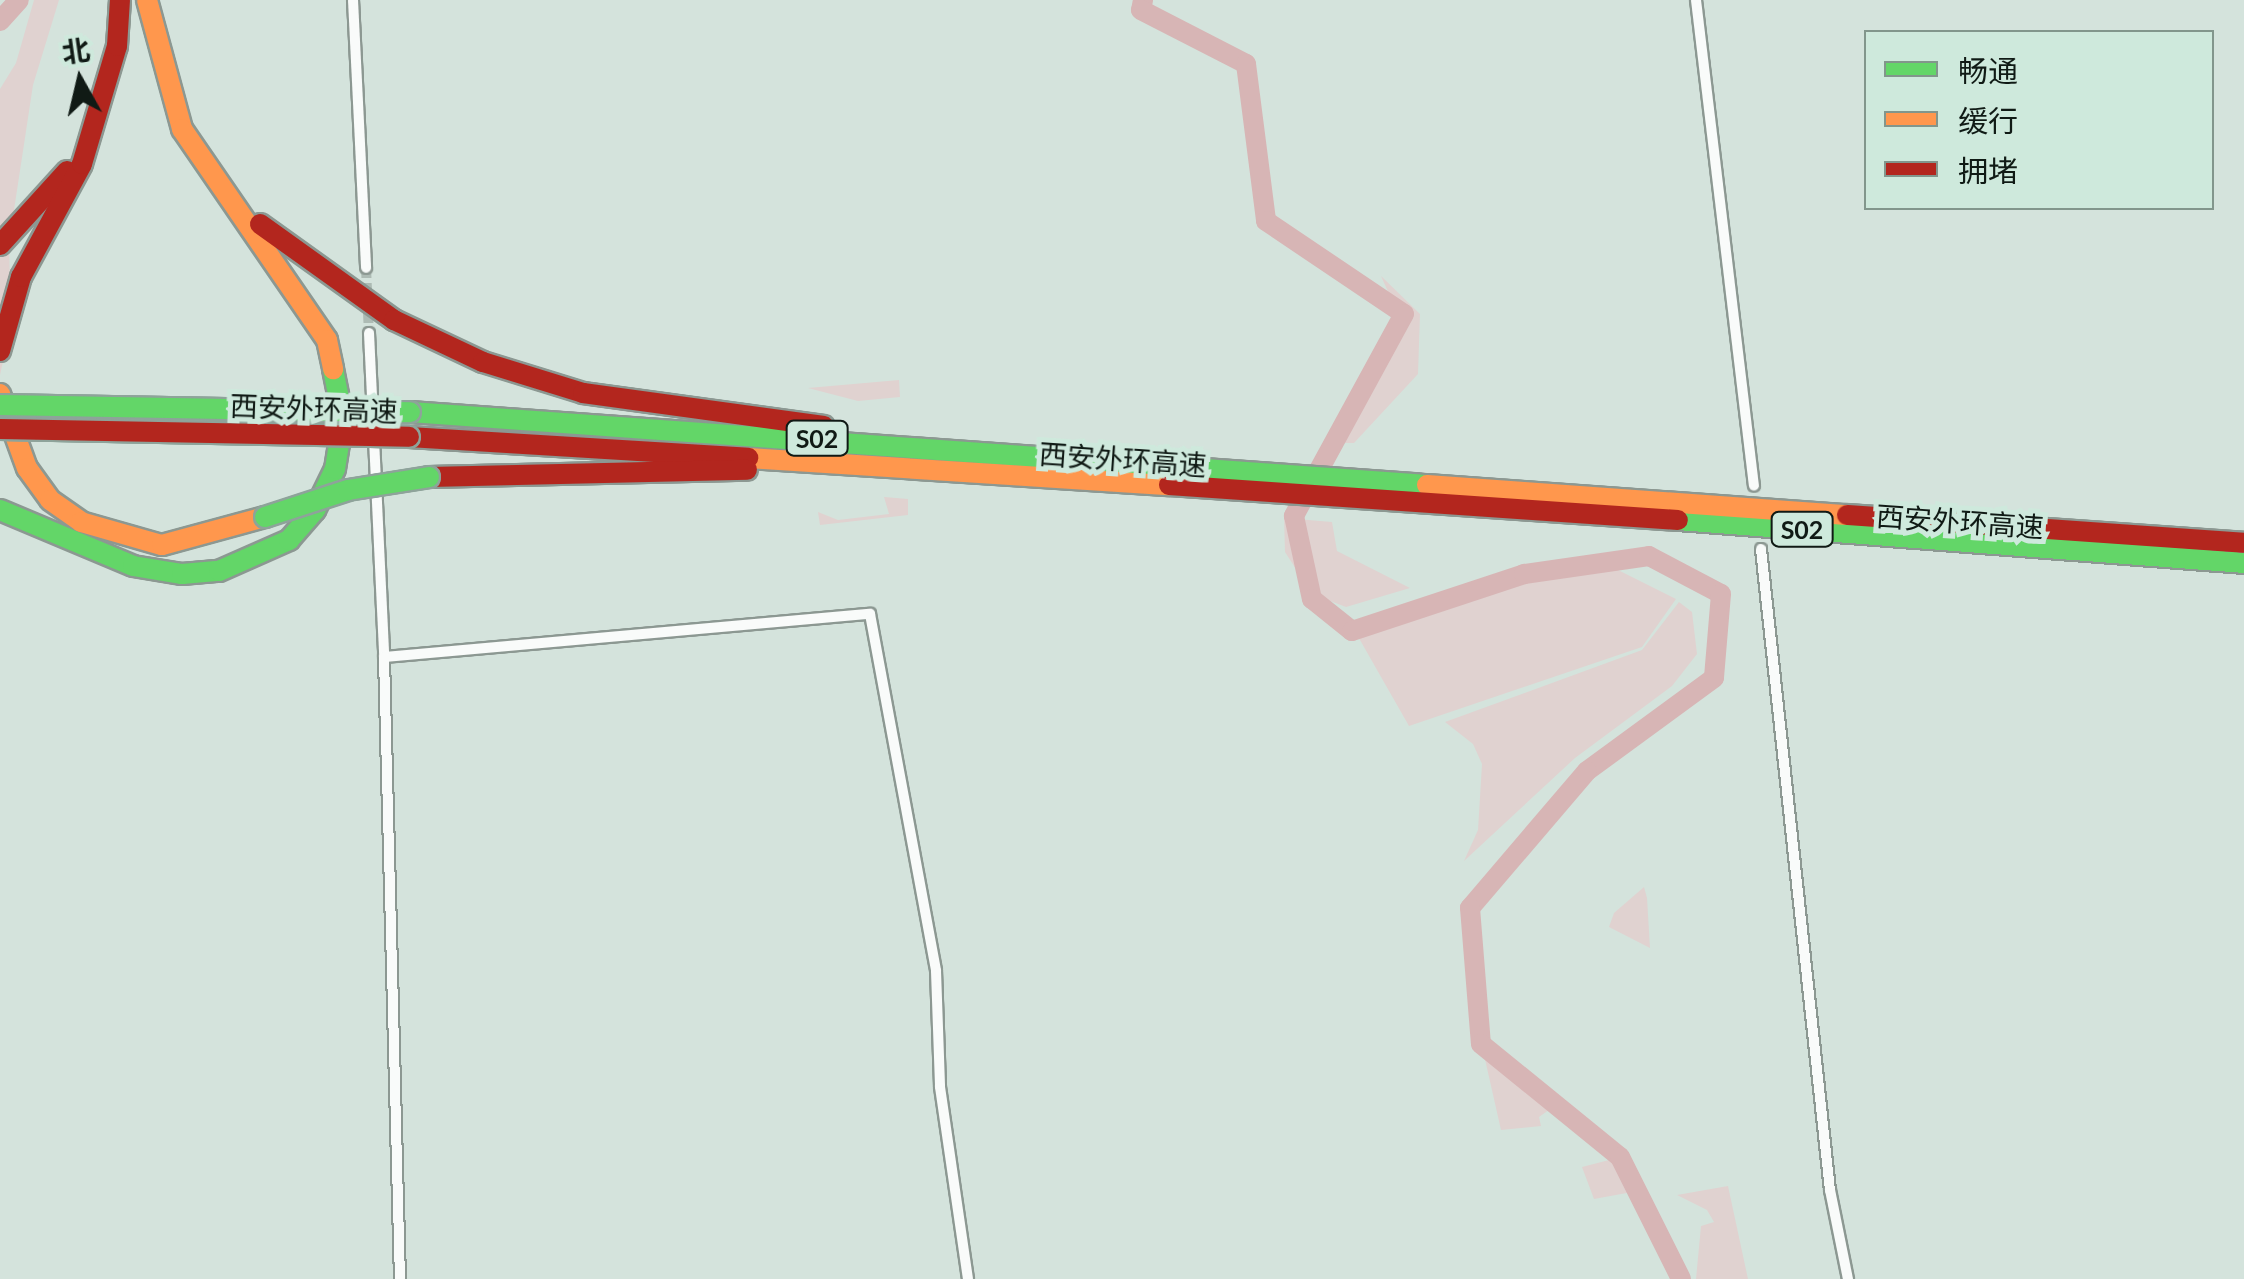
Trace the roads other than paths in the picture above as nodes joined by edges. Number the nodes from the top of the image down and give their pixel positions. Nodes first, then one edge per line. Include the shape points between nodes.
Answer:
1 (120, 0) edge
2 (147, 0) edge
3 (353, 0) edge
4 (1696, 0) edge
5 (106, 88) junction
6 (210, 172) junction
7 (0, 245) edge
8 (366, 268) tunnel mouth
9 (369, 333) tunnel mouth
10 (0, 351) edge
11 (0, 394) edge
12 (0, 405) edge
13 (0, 429) edge
14 (1042, 454) junction
15 (1033, 475) junction
16 (1223, 477) junction
17 (1360, 486) junction
18 (1754, 486) dead end
19 (0, 510) edge
20 (2244, 543) edge
21 (1761, 548) dead end
22 (2244, 563) edge
23 (384, 656) junction
24 (400, 1279) edge
25 (968, 1279) edge
26 (1848, 1279) edge

1 - 5 highway
2 - 6 highway via 182,129
3 - 8 street
4 - 18 street
5 - 7 highway via 73,162
5 - 10 highway via 82,164 15,292
6 - 14 highway via 307,263 394,320 482,362 583,392
6 - 19 highway via 327,340 344,419 335,469 315,510 289,540 257,558 182,574 133,566
9 - 23 street
11 - 15 highway, bridge via 27,468 50,500 81,522 162,544 205,538 348,490 429,477 560,470
12 - 14 highway, 西安外环高速 / S02, bridge via 410,412
13 - 15 highway, 西安外环高速 / S02, bridge via 409,437
14 - 16 highway, 西安外环高速 / S02
15 - 16 highway, 西安外环高速 / S02
16 - 17 highway, 西安外环高速 / S02
17 - 20 highway, 西安外环高速 / S02
17 - 22 highway, 西安外环高速 / S02
21 - 26 street via 1830,1190
23 - 24 street
23 - 25 street via 870,614 936,971 940,1087

